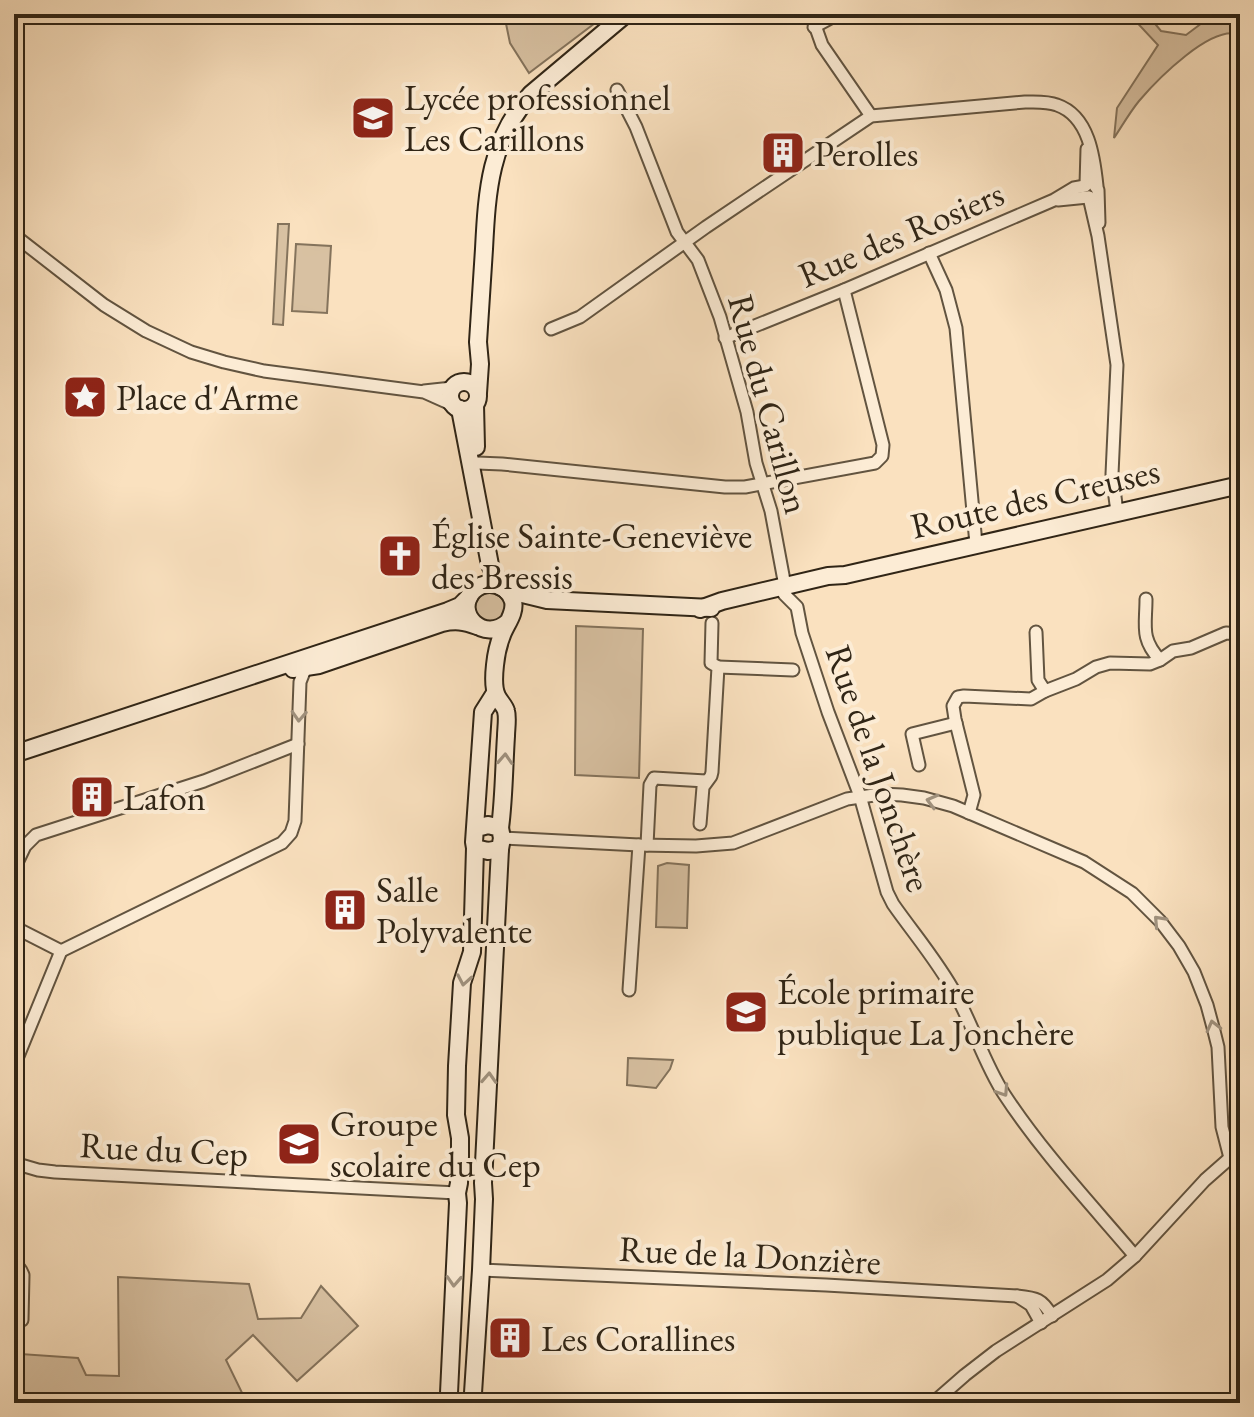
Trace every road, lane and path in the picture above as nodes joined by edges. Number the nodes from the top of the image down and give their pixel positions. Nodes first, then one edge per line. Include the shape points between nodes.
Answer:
1 (626, 14) edge
2 (811, 14) edge
3 (838, 14) edge
4 (814, 27) junction
5 (617, 90) dead end
6 (871, 116) junction
7 (1090, 190) junction
8 (14, 235) edge
9 (685, 242) junction
10 (929, 253) junction
11 (844, 290) junction
12 (551, 329) dead end
13 (725, 338) junction
14 (463, 397) junction
15 (477, 463) junction
16 (763, 484) junction
17 (1240, 485) edge
18 (479, 502) junction
19 (1117, 512) junction
20 (485, 543) junction
21 (976, 544) junction
22 (845, 575) junction
23 (504, 588) junction
24 (805, 589) junction
25 (784, 590) junction
26 (472, 593) junction
27 (1146, 599) dead end
28 (547, 600) junction
29 (797, 607) junction
30 (511, 616) junction
31 (712, 623) dead end
32 (480, 627) junction
33 (1036, 632) dead end
34 (1240, 634) edge
35 (331, 648) junction
36 (1160, 660) junction
37 (495, 663) junction
38 (718, 667) junction
39 (304, 668) junction
40 (793, 670) dead end
41 (248, 677) junction
42 (1045, 691) junction
43 (495, 693) junction
44 (956, 723) junction
45 (298, 744) junction
46 (14, 754) edge
47 (919, 765) dead end
48 (706, 781) junction
49 (860, 796) junction
50 (969, 813) junction
51 (700, 824) dead end
52 (477, 828) junction
53 (501, 838) junction
54 (643, 845) junction
55 (475, 848) junction
56 (14, 869) edge
57 (14, 927) edge
58 (61, 951) junction
59 (629, 990) dead end
60 (14, 1066) edge
61 (1235, 1155) edge
62 (14, 1163) edge
63 (483, 1183) junction
64 (458, 1193) junction
65 (482, 1204) junction
66 (1135, 1256) junction
67 (14, 1266) edge
68 (481, 1270) junction
69 (1017, 1296) junction
70 (1052, 1316) junction
71 (22, 1320) dead end
72 (1041, 1323) junction
73 (448, 1398) edge
74 (474, 1398) edge
75 (933, 1403) edge

1 - 14 street via 531,94 501,139 487,194 480,364
2 - 4 street
3 - 4 street
4 - 6 street
5 - 9 street, Rue du Carillon
6 - 7 street via 1049,103 1070,112 1083,127
6 - 9 street
7 - 10 street, Rue des Rosiers
7 - 19 street via 1099,203 1098,236 1117,365 1112,474
8 - 14 street via 104,305 191,352 264,371
9 - 12 street via 580,317
9 - 13 street, Rue du Carillon via 698,260
10 - 11 street, Rue des Rosiers
10 - 21 street via 956,328
11 - 13 street, Rue des Rosiers
11 - 16 street via 882,456 868,465
13 - 16 street, Rue du Carillon
14 - 15 street
14 - 18 street
15 - 16 street via 725,487
15 - 18 street
16 - 25 street, Rue du Carillon
17 - 19 street, Route des Creuses
18 - 20 street
19 - 21 street, Route des Creuses
20 - 23 street
20 - 26 street
21 - 22 street, Route des Creuses
22 - 24 street, Route des Creuses
22 - 25 street, Route des Creuses
23 - 26 street via 491,584
23 - 28 street, Route des Creuses
23 - 30 street via 512,599
24 - 25 street, Route des Creuses
24 - 29 street, Rue de la Jonchère
25 - 28 street, Route des Creuses via 700,609
25 - 29 street, Rue de la Jonchère
26 - 32 street via 468,613
26 - 35 street via 448,611
27 - 36 street via 1145,637
28 - 30 street, Route des Creuses
29 - 49 street, Rue de la Jonchère
30 - 32 street via 497,629
30 - 37 street
31 - 38 street via 711,663
32 - 37 street
32 - 39 street via 442,623
33 - 42 street via 1038,680
34 - 36 street via 1226,633
35 - 39 street
35 - 41 street
36 - 42 street via 1110,663
37 - 43 street
38 - 40 street
38 - 48 street via 712,772
39 - 41 street
39 -> 45 street
41 - 46 street
42 - 44 street via 1031,699 958,697 953,706
43 - 52 street via 483,712
53 -> 43 street via 507,711
44 - 47 street via 912,734
44 - 50 street via 974,795
45 - 56 street via 204,781 36,835
45 - 58 street via 295,821 282,843
48 - 51 street
48 - 54 street via 654,778
50 -> 49 street via 924,798
49 - 54 street via 733,843
49 -> 66 street, Rue de la Jonchère via 887,892 948,980 989,1070 1081,1195
61 -> 50 street via 1222,1127 1214,1031 1200,986 1167,929 1132,893 1095,868
52 - 53 street via 488,825
52 - 55 street
53 - 54 street
53 - 55 street via 488,851
63 -> 53 street
54 - 59 street
55 -> 64 street via 472,952 462,983 457,1066
57 - 58 street
58 - 60 street
61 - 66 street
62 - 64 street, Rue du Cep via 55,1172
63 - 64 street via 471,1181
63 - 65 street
64 - 65 street via 470,1206
64 -> 73 street
65 - 68 street
66 - 70 street
67 - 71 street via 23,1275
68 - 69 street, Rue de la Donzière
68 - 74 street
69 - 70 street, Rue de la Donzière via 1040,1301
69 - 72 street via 1031,1305
70 - 72 street
72 - 75 street via 996,1351
73 - 74 street via 461,1390

